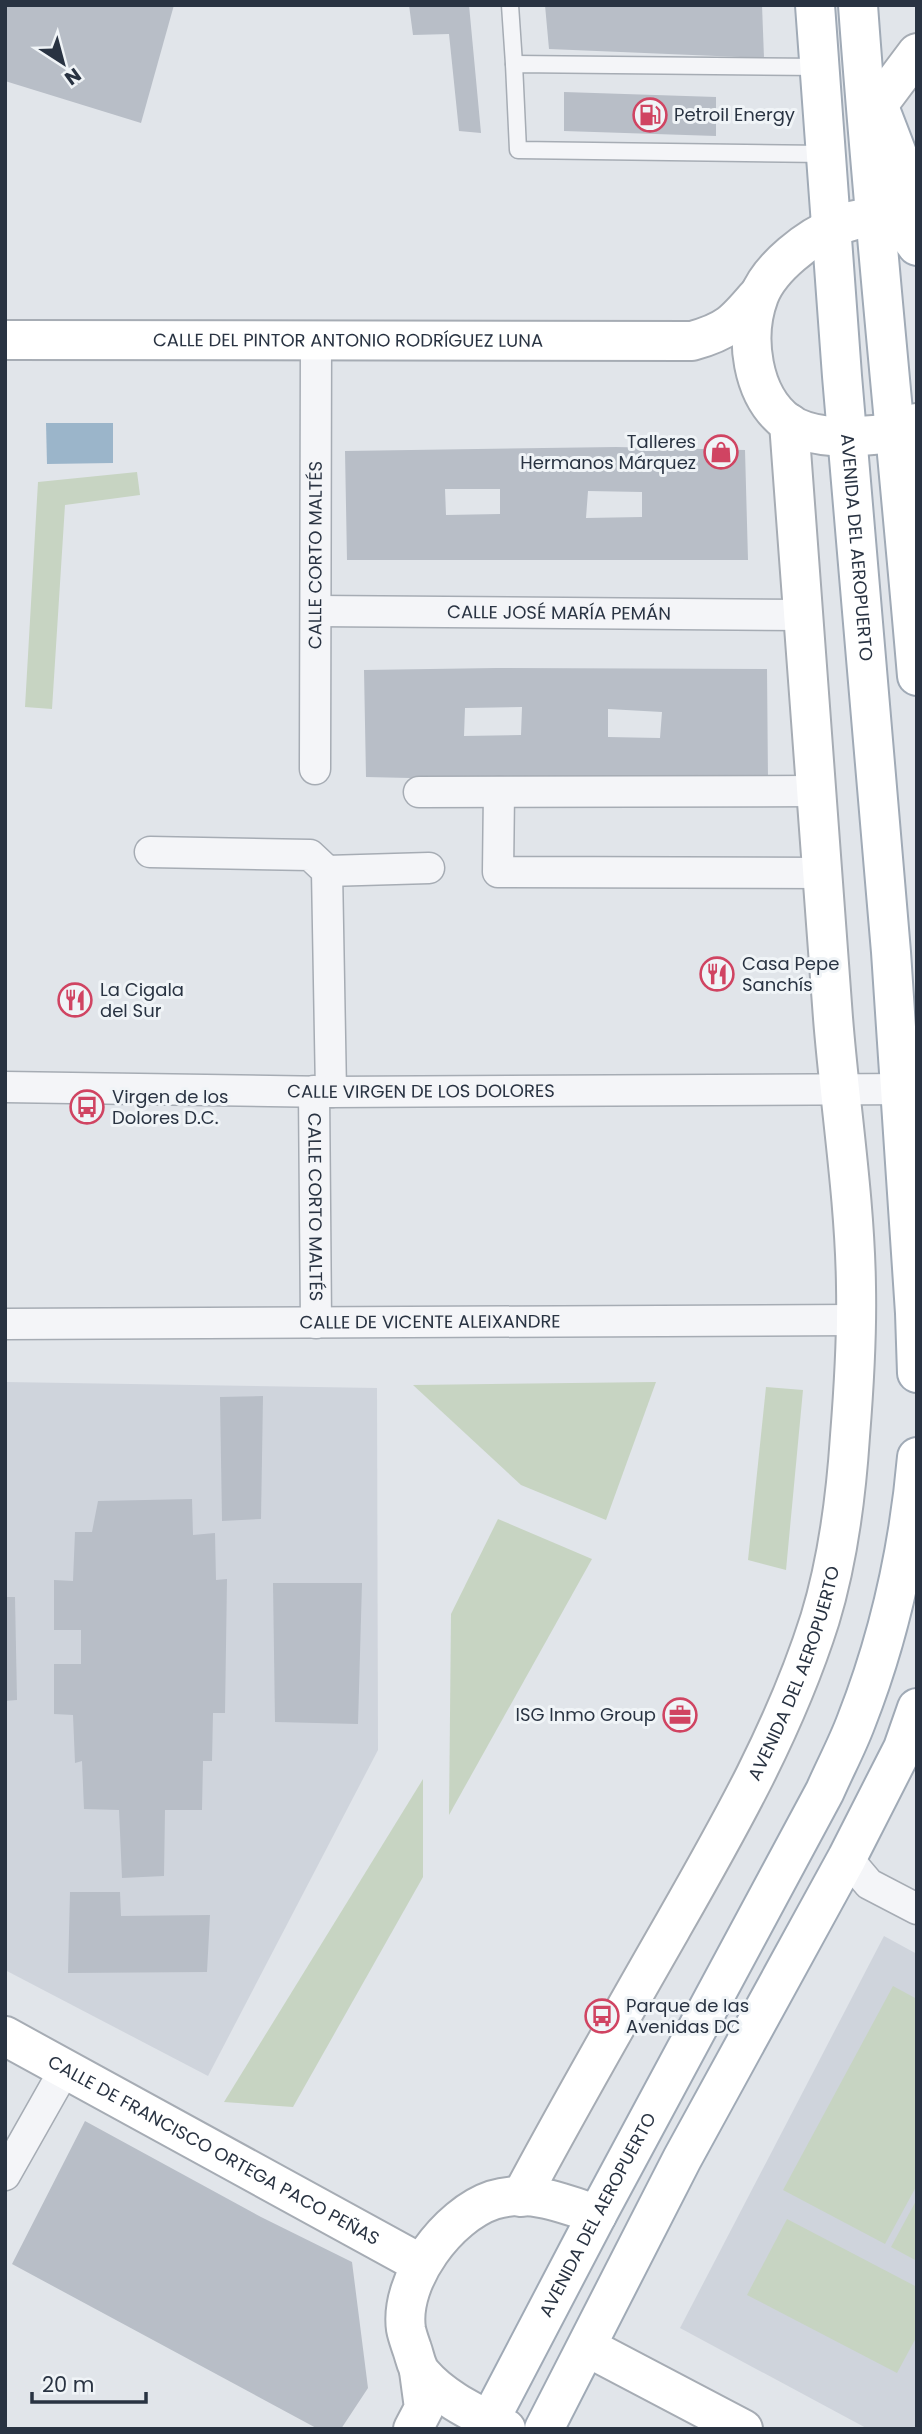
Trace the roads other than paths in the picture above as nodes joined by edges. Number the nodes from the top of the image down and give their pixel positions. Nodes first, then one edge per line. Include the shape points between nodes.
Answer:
1 (510, 5) edge
2 (817, 5) edge
3 (858, 5) edge
4 (861, 52) junction
5 (917, 52) edge
6 (514, 64) junction
7 (820, 67) junction
8 (878, 106) junction
9 (826, 154) junction
10 (871, 175) junction
11 (917, 188) edge
12 (901, 227) edge
13 (831, 229) junction
14 (760, 294) junction
15 (5, 340) edge
16 (316, 341) junction
17 (692, 341) junction
18 (759, 384) junction
19 (789, 423) junction
20 (906, 429) edge
21 (847, 437) junction
22 (316, 611) junction
23 (803, 615) junction
24 (917, 676) edge
25 (315, 769) dead end
26 (816, 791) junction
27 (419, 792) dead end
28 (499, 792) junction
29 (150, 852) dead end
30 (429, 868) dead end
31 (327, 871) junction
32 (823, 873) junction
33 (5, 1087) edge
34 (908, 1090) edge
35 (322, 1091) junction
36 (839, 1091) junction
37 (855, 1320) junction
38 (316, 1323) junction
39 (5, 1324) edge
40 (917, 1373) edge
41 (917, 1457) edge
42 (917, 1708) edge
43 (910, 1740) edge
44 (847, 1858) junction
45 (917, 1909) edge
46 (5, 2036) edge
47 (65, 2069) junction
48 (5, 2175) edge
49 (521, 2197) junction
50 (597, 2215) junction
51 (421, 2264) junction
52 (587, 2347) junction
53 (419, 2371) junction
54 (494, 2426) edge
55 (413, 2429) edge
56 (544, 2429) edge
57 (743, 2429) edge

1 - 6 lane
2 - 7 street, AVENIDA DEL AEROPUERTO
2 - 10 street via 855,140
3 - 4 street
4 - 8 street
4 - 10 street
5 - 8 street
6 - 7 lane
6 - 9 lane via 518,150
7 - 9 street, AVENIDA DEL AEROPUERTO
8 - 11 street
9 - 13 street, AVENIDA DEL AEROPUERTO
10 - 12 street
12 - 13 street, CALLE DEL PINTOR ANTONIO RODRÍGUEZ LUNA via 853,220
12 - 20 street
13 - 14 street, CALLE DEL PINTOR ANTONIO RODRÍGUEZ LUNA via 807,240
13 - 21 street, AVENIDA DEL AEROPUERTO
14 - 17 street, CALLE DEL PINTOR ANTONIO RODRÍGUEZ LUNA via 733,324
14 - 18 street via 752,325
15 - 16 street, CALLE DEL PINTOR ANTONIO RODRÍGUEZ LUNA
16 - 17 street, CALLE DEL PINTOR ANTONIO RODRÍGUEZ LUNA
16 - 22 street, CALLE CORTO MALTÉS
17 - 18 street, CALLE DEL PINTOR ANTONIO RODRÍGUEZ LUNA via 733,361
18 - 19 street
19 - 21 street
19 - 23 street, AVENIDA DEL AEROPUERTO
20 - 21 street
20 - 24 street
21 - 34 street, AVENIDA DEL AEROPUERTO via 891,952
22 - 23 street, CALLE JOSÉ MARÍA PEMÁN
22 - 25 street, CALLE CORTO MALTÉS
23 - 26 street, AVENIDA DEL AEROPUERTO
26 - 28 street
26 - 32 street, AVENIDA DEL AEROPUERTO
27 - 28 street
28 - 32 street via 498,872
29 - 31 street via 310,855
30 - 31 street
31 - 35 street, CALLE CORTO MALTÉS
32 - 36 street, AVENIDA DEL AEROPUERTO
33 - 35 street, CALLE VIRGEN DE LOS DOLORES
34 - 36 street
34 - 40 street, AVENIDA DEL AEROPUERTO
35 - 36 street, CALLE VIRGEN DE LOS DOLORES
35 - 38 street, CALLE CORTO MALTÉS
36 - 37 street, AVENIDA DEL AEROPUERTO via 854,1240
37 - 38 street, CALLE DE VICENTE ALEIXANDRE
37 - 49 street, AVENIDA DEL AEROPUERTO via 847,1475 838,1546 796,1690 735,1817
38 - 39 street, CALLE DE VICENTE ALEIXANDRE
41 - 50 street, AVENIDA DEL AEROPUERTO via 892,1610 856,1723 825,1791
42 - 43 street
43 - 44 street
44 - 45 street via 869,1884
44 - 52 street via 682,2159
46 - 47 street, CALLE DE FRANCISCO ORTEGA PACO PEÑAS
47 - 48 street
47 - 51 street, CALLE DE FRANCISCO ORTEGA PACO PEÑAS
49 - 50 street via 561,2201
49 - 51 street via 493,2200 462,2218
50 - 54 street, AVENIDA DEL AEROPUERTO
51 - 53 street via 408,2298 406,2328
52 - 56 street
52 - 57 street
53 - 54 street via 439,2391
53 - 55 street via 424,2408

